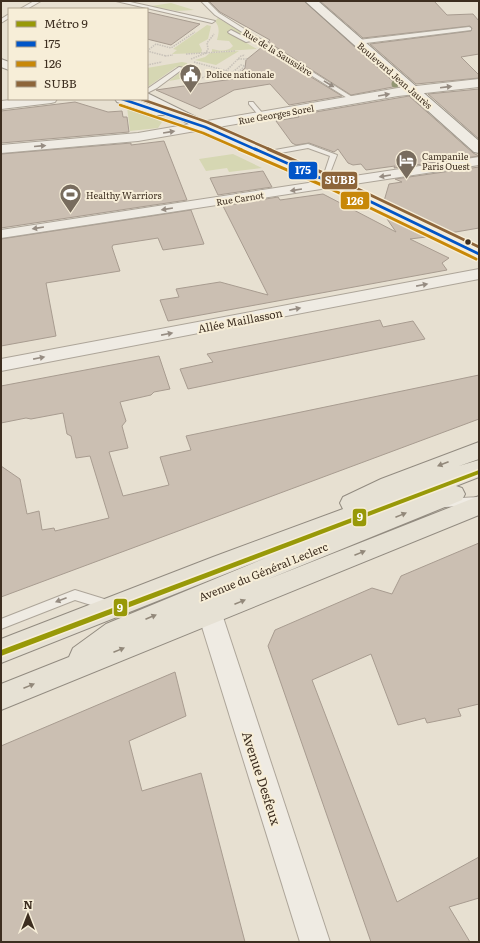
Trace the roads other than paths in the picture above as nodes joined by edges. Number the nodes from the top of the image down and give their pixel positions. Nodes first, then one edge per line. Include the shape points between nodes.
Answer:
1 (38, 1) edge
2 (119, 1) edge
3 (204, 1) edge
4 (311, 1) edge
5 (25, 8) edge
6 (212, 21) road end
7 (469, 29) dead end
8 (231, 32) dead end
9 (358, 42) junction
10 (279, 54) junction
11 (181, 68) dead end
12 (479, 83) edge
13 (148, 90) edge
14 (413, 91) junction
15 (148, 98) edge
16 (43, 100) edge
17 (127, 100) edge
18 (354, 100) junction
19 (251, 103) dead end
20 (1, 105) edge
21 (262, 116) junction
22 (205, 127) junction
23 (1, 149) edge
24 (479, 149) edge
25 (264, 154) junction
26 (479, 161) edge
27 (330, 182) junction
28 (1, 234) edge
29 (479, 254) edge
30 (479, 274) edge
31 (1, 365) edge
32 (479, 450) edge
33 (479, 468) edge
34 (479, 484) edge
35 (479, 500) edge
36 (428, 504) junction
37 (479, 504) edge
38 (222, 564) junction
39 (111, 607) junction
40 (210, 614) junction
41 (1, 624) edge
42 (1, 651) edge
43 (57, 675) junction
44 (1, 698) edge
45 (315, 942) edge

1 - 5 lane
2 - 6 lane
3 - 10 lane, Rue de la Saussière via 217,14
4 - 9 main road, Boulevard Jean Jaurès
7 - 9 lane
8 - 10 lane via 262,50
9 - 14 main road, Boulevard Jean Jaurès
10 -> 18 lane, Rue de la Saussière
11 - 13 lane
14 -> 12 street, Rue Georges Sorel
18 -> 14 street, Rue Georges Sorel
14 - 24 main road, Boulevard Jean Jaurès
15 - 22 main road
16 - 20 street
17 - 22 main road
18 - 21 street, Rue Georges Sorel
19 - 21 lane
21 - 22 street, Rue Georges Sorel
23 -> 22 street, Rue Georges Sorel via 138,137
22 - 25 main road
25 - 27 main road
25 - 27 lane via 308,146 334,155
26 -> 27 street, Rue Carnot
27 -> 28 street, Rue Carnot
27 - 29 main road
31 -> 30 street, Allée Maillasson
32 -> 38 main road, Avenue du Général Leclerc via 389,485
33 - 38 main road, Avenue du Général Leclerc
34 - 36 main road, Avenue du Général Leclerc
35 - 36 lane
43 -> 36 main road, Avenue du Général Leclerc via 115,632
40 -> 37 main road, Avenue du Général Leclerc
38 - 39 main road, Avenue du Général Leclerc
39 -> 41 lane via 75,595
39 - 42 main road, Avenue du Général Leclerc
43 -> 40 main road, Avenue du Général Leclerc
40 - 45 street, Avenue Desfeux
44 -> 43 main road, Avenue du Général Leclerc

